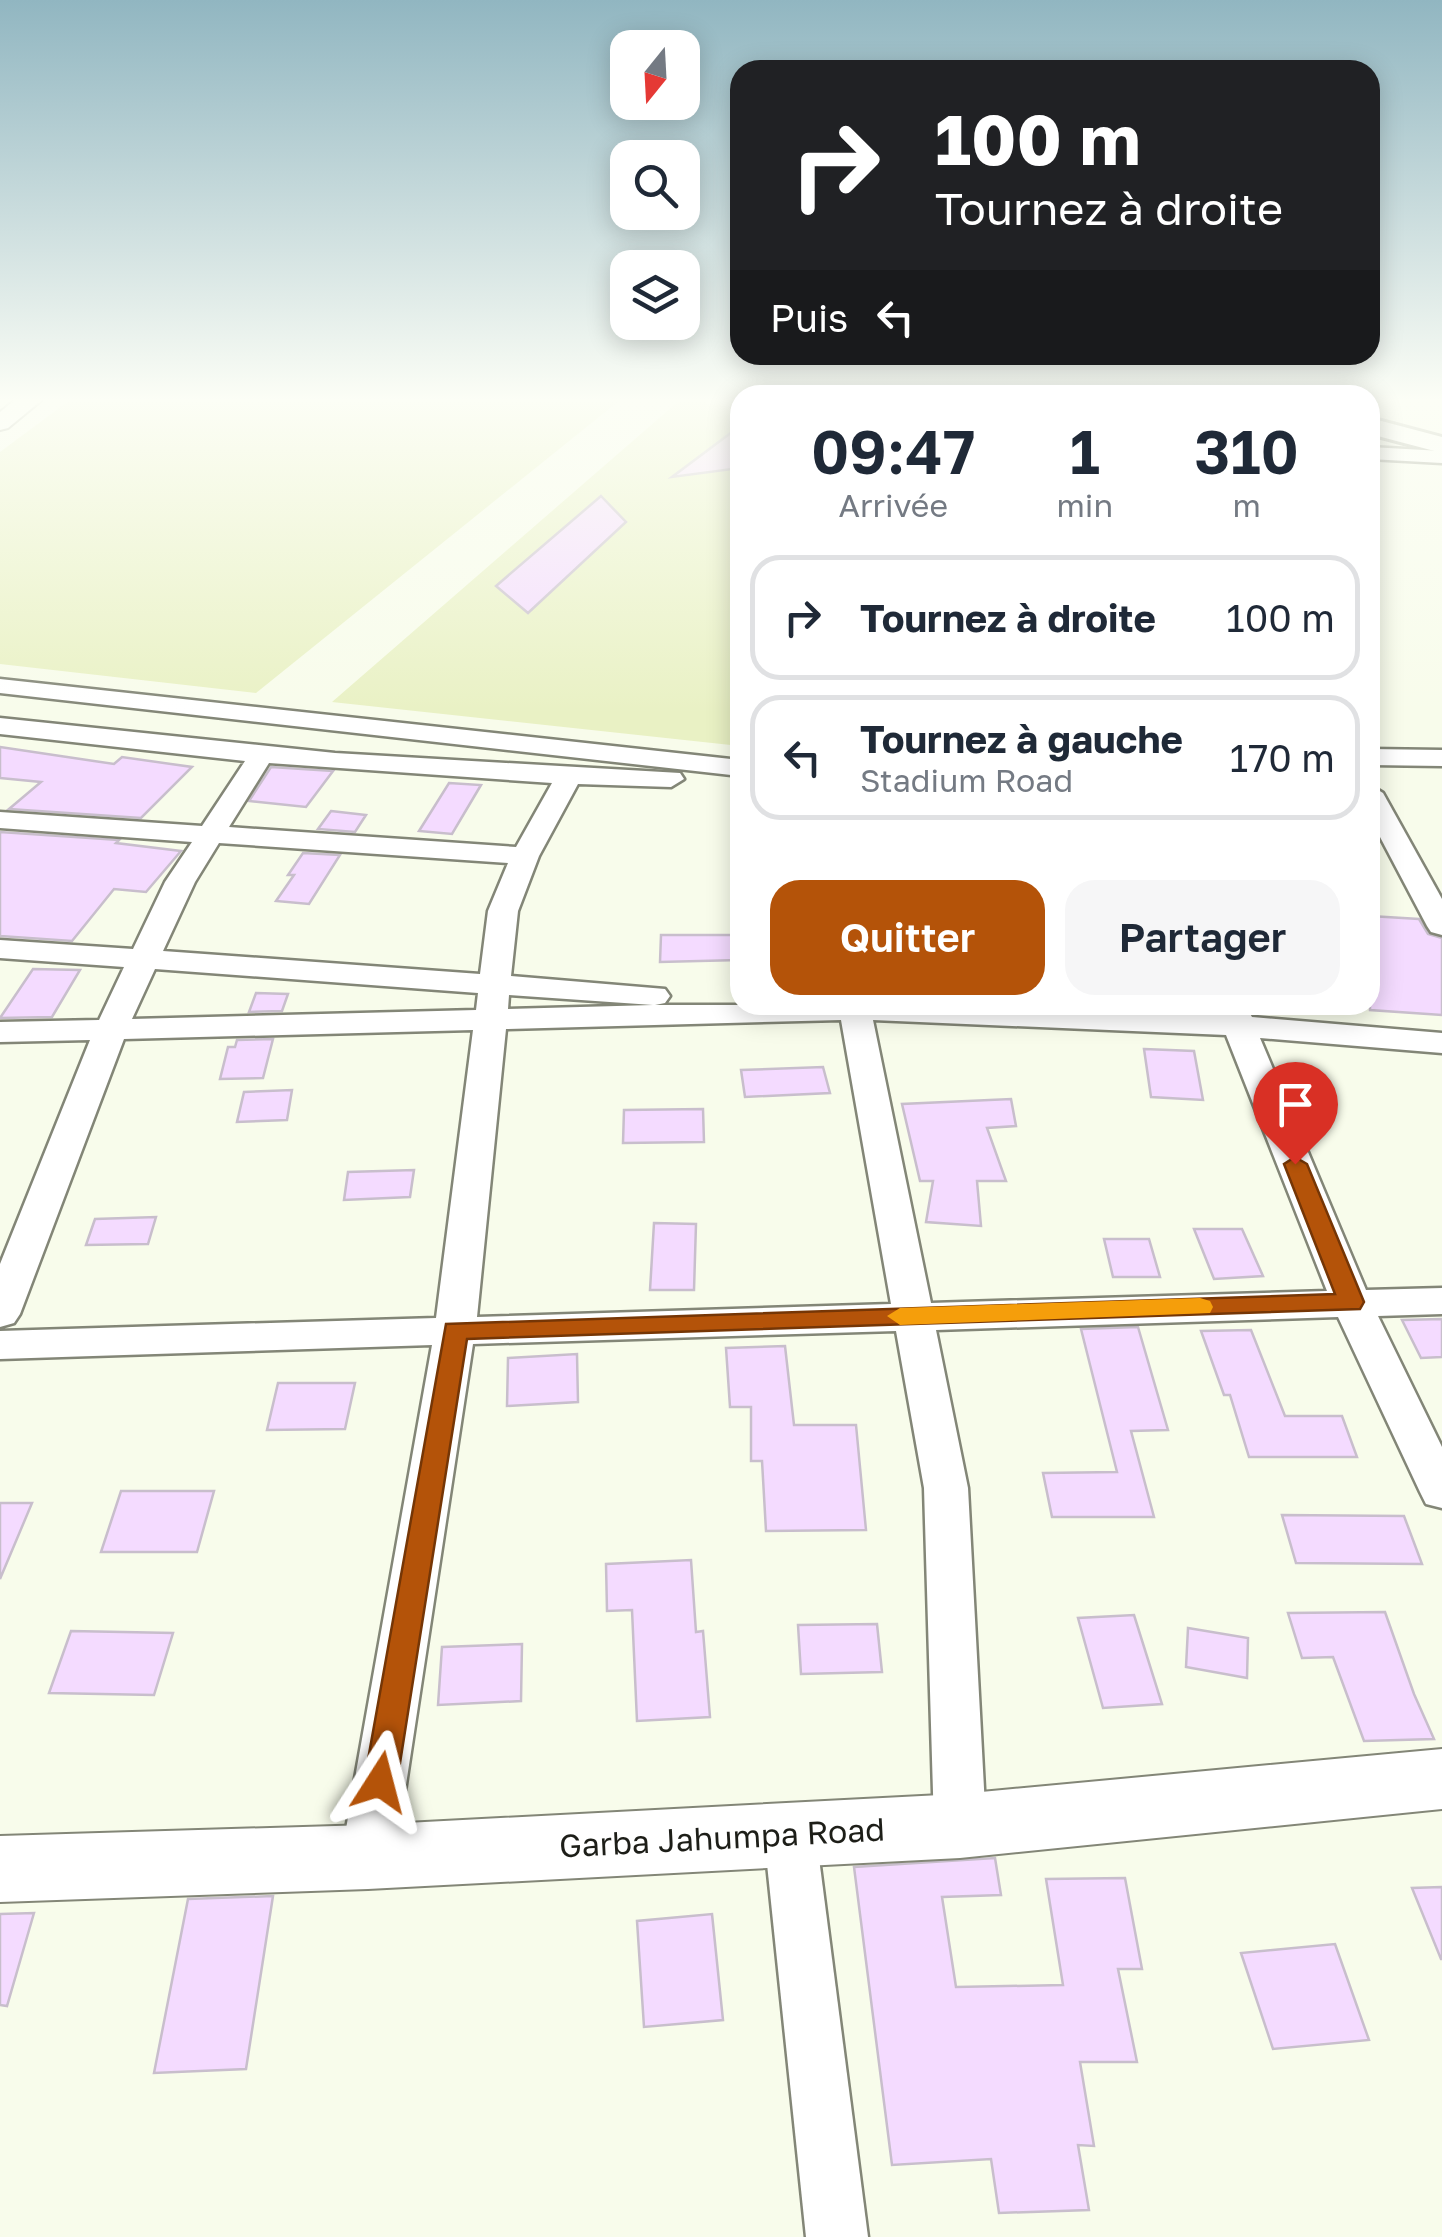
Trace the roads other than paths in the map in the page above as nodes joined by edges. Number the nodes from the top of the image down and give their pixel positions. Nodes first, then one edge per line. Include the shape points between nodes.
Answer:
1 (0, 686) edge
2 (0, 726) edge
3 (260, 756) junction
4 (1380, 756) edge
5 (1442, 758) edge
6 (730, 767) edge
7 (568, 778) junction
8 (730, 780) edge
9 (1380, 811) edge
10 (0, 820) edge
11 (210, 836) junction
12 (525, 856) junction
13 (1442, 926) edge
14 (0, 948) edge
15 (145, 958) junction
16 (495, 1002) junction
17 (730, 1002) edge
18 (730, 1006) edge
19 (856, 1015) edge
20 (1235, 1015) edge
21 (111, 1029) junction
22 (0, 1032) edge
23 (1442, 1043) edge
24 (1351, 1302) junction
25 (1442, 1302) edge
26 (0, 1314) edge
27 (915, 1316) junction
28 (455, 1331) junction
29 (0, 1345) edge
30 (1442, 1492) edge
31 (1442, 1779) edge
32 (960, 1826) junction
33 (790, 1835) junction
34 (368, 1857) junction
35 (0, 1869) edge
36 (837, 2237) edge

1 - 6 street via 275,707
2 - 3 street
3 - 7 street
3 - 11 street
4 - 5 street
7 - 8 street
7 - 12 street
9 - 13 street
10 - 11 street
11 - 12 street
11 - 15 street
12 - 16 street via 503,911
14 - 15 street
15 - 16 street
15 - 21 street
16 - 17 street
16 - 18 street
16 - 21 street
16 - 28 street
19 - 27 street
20 - 23 street
20 - 24 street
21 - 22 street
21 - 26 street
24 - 25 street
24 - 27 street
24 - 30 street
27 - 28 street
27 - 32 street via 946,1488
28 - 29 street
28 - 34 street
31 - 32 street, Garba Jahumpa Road
32 - 33 street, Garba Jahumpa Road
33 - 34 street, Garba Jahumpa Road
33 - 36 street
34 - 35 street, Garba Jahumpa Road

